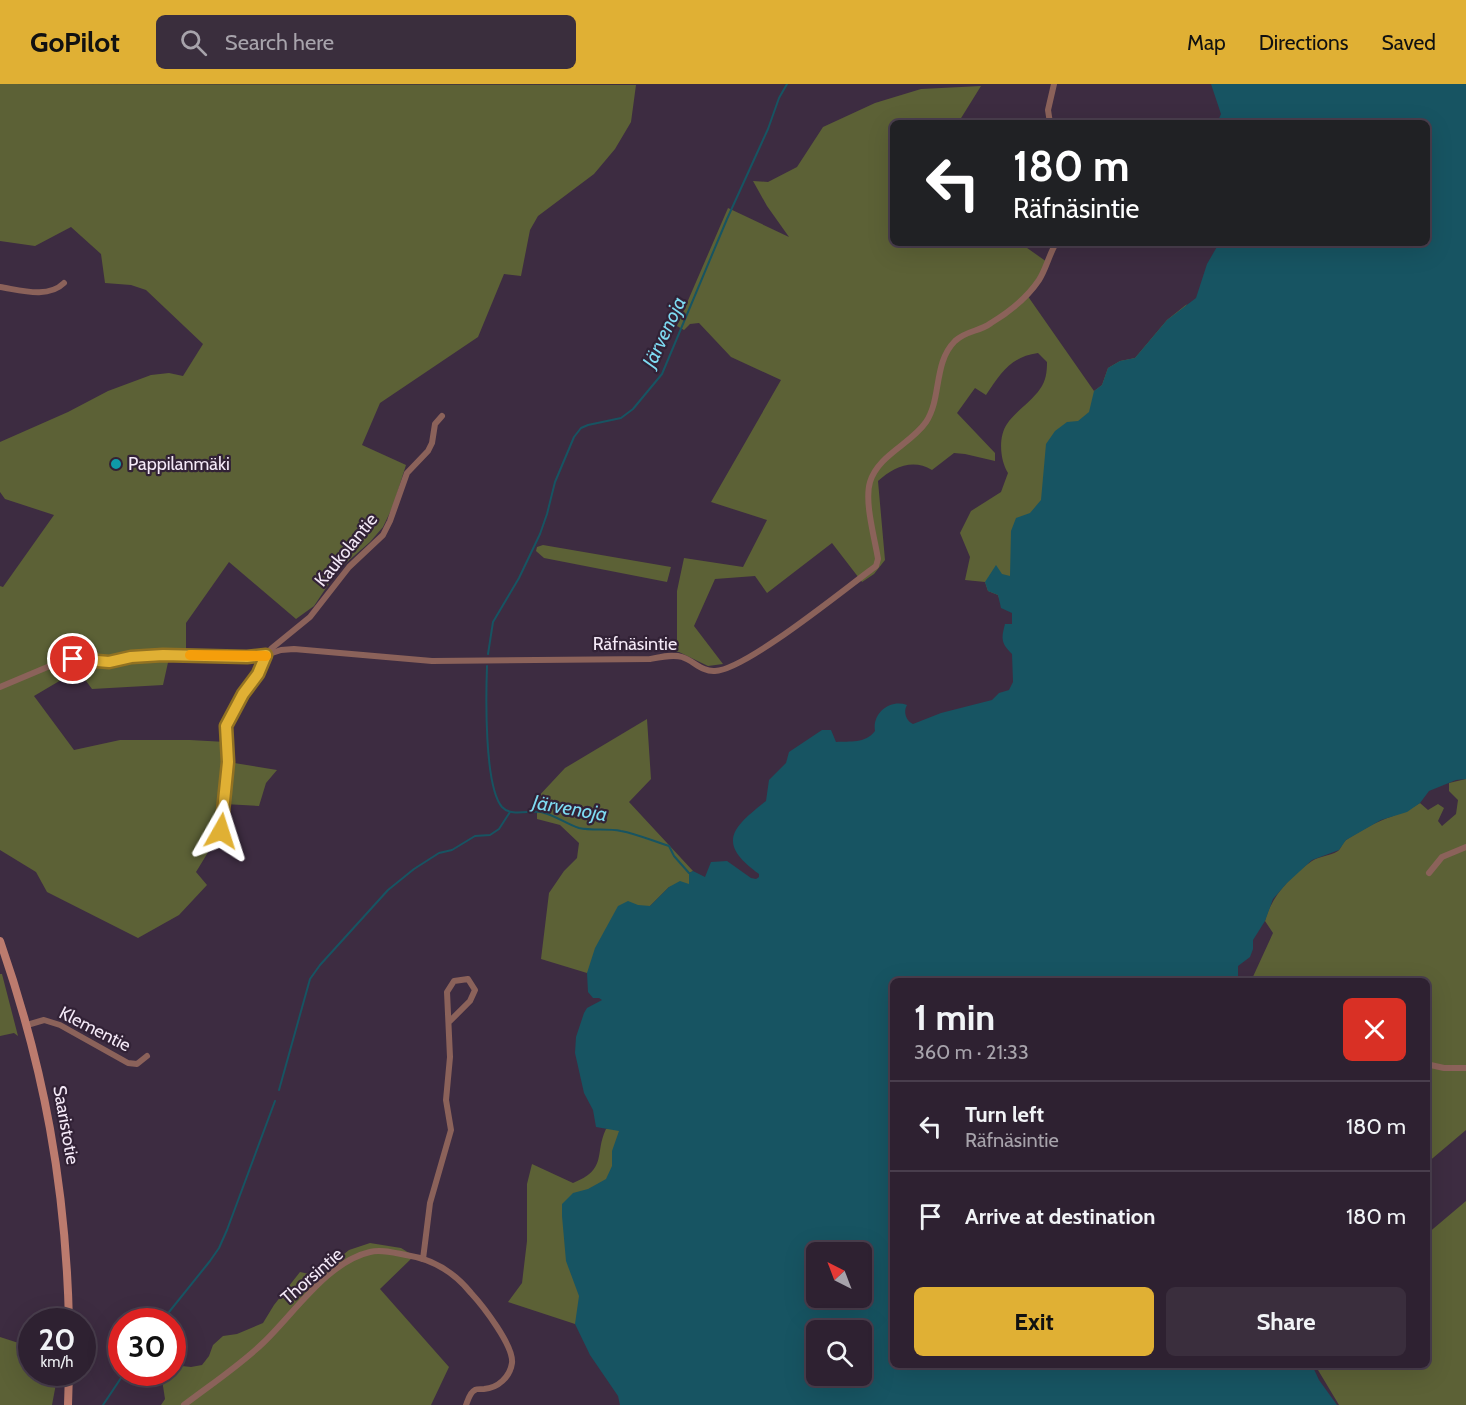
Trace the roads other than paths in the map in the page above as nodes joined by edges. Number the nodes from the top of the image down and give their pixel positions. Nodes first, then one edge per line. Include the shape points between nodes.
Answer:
1 (1054, 84) edge
2 (1050, 120) edge
3 (1055, 246) edge
4 (64, 283) dead end
5 (0, 287) edge
6 (442, 416) dead end
7 (266, 655) junction
8 (0, 687) edge
9 (221, 831) dead end
10 (1466, 847) edge
11 (1429, 873) dead end
12 (0, 941) edge
13 (449, 1023) junction
14 (27, 1025) junction
15 (147, 1056) dead end
16 (1430, 1065) edge
17 (1466, 1068) edge
18 (423, 1259) junction
19 (68, 1308) edge
20 (69, 1386) edge
21 (68, 1405) edge
22 (184, 1405) edge
23 (466, 1405) edge

1 - 2 street
3 - 7 street, Räfnäsintie via 1039,280 1027,295 986,327 968,331 954,343 945,356 926,422 876,470 869,496 876,566 740,662 716,671 704,670 679,656 432,661 294,648
4 - 5 street via 58,289 40,293
6 - 7 street, Kaukolantie via 435,424 428,451 407,473 382,535 349,567 310,617
7 - 8 street, Räfnäsintie via 163,655 109,662 73,659
7 - 9 street, Kaukolantie via 226,726 228,762
10 - 11 street via 1442,857
12 - 14 main road, Saaristotie
13 - 13 street via 447,992 454,981 468,979 475,990
13 - 18 street via 446,1100 451,1130 430,1203
14 - 15 street, Klementie via 44,1020 60,1025 128,1064 137,1064
14 - 19 main road, Saaristotie via 57,1159
16 - 17 street
18 - 22 street, Thorsintie via 379,1251 349,1261 311,1291 248,1358
18 - 23 street, Thorsintie via 450,1271 463,1283 512,1354 509,1372 503,1380 496,1386 476,1389
20 - 21 main road

